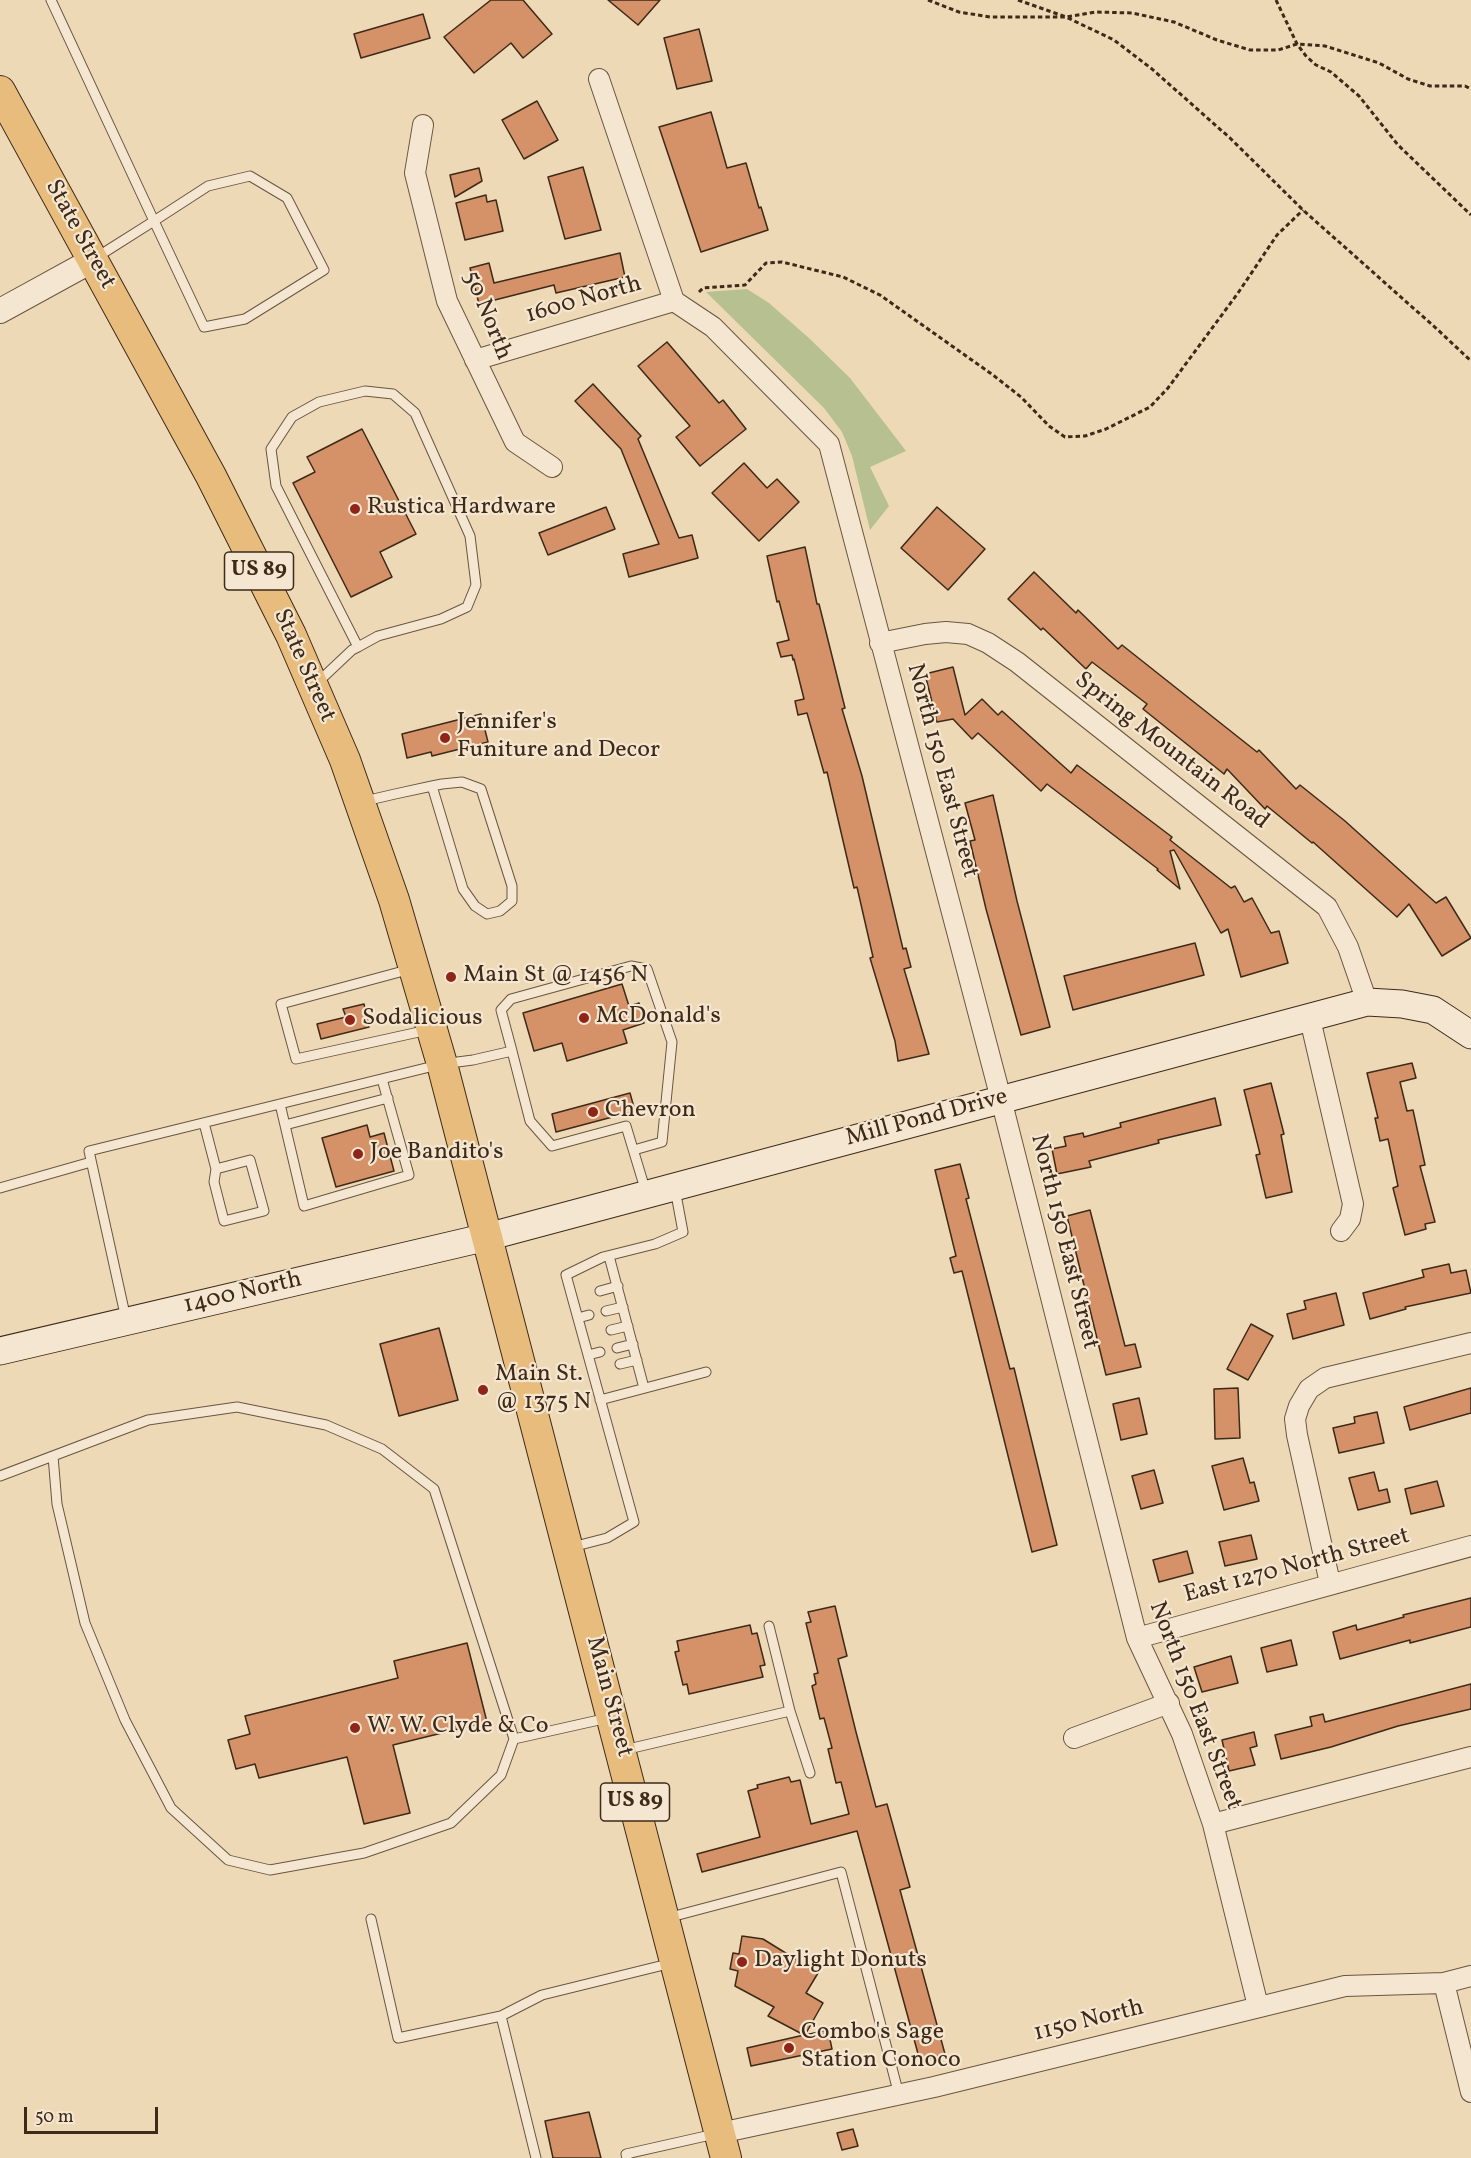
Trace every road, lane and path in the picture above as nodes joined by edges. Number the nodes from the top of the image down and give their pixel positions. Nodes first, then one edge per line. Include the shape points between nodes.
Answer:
1 (51, 0) edge
2 (928, 0) edge
3 (1018, 0) edge
4 (1276, 0) edge
5 (1066, 17) junction
6 (1297, 44) junction
7 (599, 80) dead end
8 (1471, 89) edge
9 (0, 91) edge
10 (423, 125) dead end
11 (1303, 210) junction
12 (1471, 215) edge
13 (154, 221) junction
14 (93, 260) junction
15 (699, 292) dead end
16 (674, 301) junction
17 (0, 311) edge
18 (474, 360) junction
19 (1471, 362) edge
20 (552, 467) dead end
21 (880, 643) junction
22 (358, 647) junction
23 (313, 687) junction
24 (432, 786) junction
25 (359, 802) junction
26 (414, 968) junction
27 (1367, 1002) junction
28 (1310, 1019) junction
29 (432, 1029) junction
30 (1471, 1035) edge
31 (512, 1051) junction
32 (442, 1064) junction
33 (382, 1079) junction
34 (388, 1098) junction
35 (1001, 1099) junction
36 (279, 1104) junction
37 (204, 1123) junction
38 (285, 1125) junction
39 (634, 1150) junction
40 (91, 1162) junction
41 (216, 1169) junction
42 (675, 1186) junction
43 (0, 1188) edge
44 (647, 1194) junction
45 (1341, 1231) dead end
46 (486, 1237) junction
47 (609, 1256) junction
48 (618, 1286) junction
49 (600, 1291) dead end
50 (583, 1295) dead end
51 (572, 1298) junction
52 (623, 1307) junction
53 (606, 1311) dead end
54 (590, 1315) dead end
55 (578, 1318) junction
56 (127, 1321) junction
57 (628, 1326) junction
58 (611, 1330) dead end
59 (594, 1334) dead end
60 (583, 1336) junction
61 (1471, 1343) edge
62 (633, 1344) junction
63 (616, 1348) dead end
64 (0, 1351) edge
65 (600, 1352) dead end
66 (588, 1355) junction
67 (637, 1360) junction
68 (620, 1364) dead end
69 (603, 1369) dead end
70 (592, 1371) junction
71 (706, 1372) dead end
72 (644, 1388) junction
73 (600, 1400) junction
74 (53, 1456) junction
75 (0, 1476) edge
76 (1471, 1546) edge
77 (568, 1548) junction
78 (1330, 1583) junction
79 (768, 1626) dead end
80 (1137, 1638) junction
81 (1169, 1703) junction
82 (790, 1711) junction
83 (613, 1717) junction
84 (1074, 1738) dead end
85 (514, 1739) junction
86 (622, 1750) junction
87 (1471, 1757) edge
88 (810, 1773) dead end
89 (1213, 1824) junction
90 (665, 1918) junction
91 (372, 1919) dead end
92 (676, 1962) junction
93 (1471, 1976) edge
94 (1444, 1983) junction
95 (1258, 2006) junction
96 (501, 2016) junction
97 (1471, 2092) edge
98 (899, 2095) junction
99 (723, 2145) edge
100 (536, 2158) edge
101 (627, 2158) edge

1 - 13 lane
2 - 5 path via 959,12 990,17
3 - 5 path
4 - 6 path
5 - 6 path via 1096,12 1132,13 1174,22 1250,50 1278,50
5 - 11 path via 1114,40 1152,69
6 - 8 path via 1325,46 1379,63 1408,80 1430,86
6 - 12 path via 1316,65 1331,72 1359,96 1398,145
7 - 16 street
9 - 14 main road, State Street / US 89
10 - 18 street, 50 North via 416,173 447,301
11 - 15 path via 1277,235 1239,292 1150,407 1086,436 1065,437 993,375 880,295 843,277 782,262 766,263 745,285 703,288
11 - 19 path
13 - 13 lane via 208,186 250,176 287,198 324,270 245,319 204,327
13 - 14 lane
14 - 17 street
14 - 23 main road, State Street / US 89 via 211,476
16 - 18 street, 1600 North
16 - 21 street, North 150 East Street via 713,327 829,444
18 - 20 street, 50 North via 515,442
21 - 27 street, Spring Mountain Road via 935,633 968,634 1017,662 1327,907 1348,947
21 - 35 street, North 150 East Street
22 - 22 lane via 378,636 441,619 467,607 476,585 470,536 415,413 393,394 365,391 319,402 292,417 271,449 276,486
22 - 23 lane
23 - 25 main road, State Street / US 89
24 - 24 lane via 462,782 481,789 512,886 512,901 500,910 487,914 475,906 463,889
24 - 25 lane
25 - 26 main road, State Street / US 89
26 - 29 main road, State Street / US 89
26 - 29 lane via 281,1004 296,1059
27 - 28 main road, Mill Pond Drive
27 - 30 main road, Mill Pond Drive via 1432,1010
28 - 35 main road, Mill Pond Drive
28 - 45 street via 1353,1204 1350,1219
29 - 32 main road, State Street / US 89
31 - 32 lane
31 - 39 lane via 530,1121 552,1146 626,1126
31 - 39 lane via 501,1010 511,999 631,966 647,969 672,1042 663,1142
32 - 33 lane
32 - 46 main road, State Street / US 89
33 - 34 lane
33 - 36 lane
34 - 38 lane
34 - 38 lane via 409,1175 304,1206
35 - 42 main road, Mill Pond Drive
35 - 80 street, North 150 East Street
36 - 37 lane
36 - 38 lane
37 - 40 lane via 89,1151
37 - 41 lane
39 - 44 lane
40 - 43 lane
40 - 56 lane
41 - 41 lane via 214,1182 224,1221 264,1211 250,1160
42 - 44 main road, Mill Pond Drive
42 - 47 lane via 683,1232
44 - 46 main road, Mill Pond Drive
46 - 56 main road, 1400 North
46 - 77 main road, Main Street / US 89
47 - 48 lane
47 - 51 lane via 566,1275
48 - 49 lane
48 - 52 lane
50 - 51 lane
51 - 55 lane
52 - 53 lane
52 - 57 lane
54 - 55 lane
55 - 60 lane
56 - 64 main road, 1400 North
57 - 58 lane
57 - 62 lane
59 - 60 lane
60 - 66 lane
61 - 78 street via 1325,1378 1309,1389 1299,1406 1295,1419 1297,1435
62 - 63 lane
62 - 67 lane
65 - 66 lane
66 - 70 lane
67 - 68 lane
67 - 72 lane
69 - 70 lane
70 - 73 lane
71 - 72 lane
72 - 73 lane
73 - 77 lane via 634,1522 607,1538
74 - 75 lane
74 - 85 lane via 148,1420 237,1407 326,1425 382,1449 434,1489
74 - 85 lane via 57,1504 85,1623 125,1720 171,1808 228,1860 270,1870 364,1853 451,1823 501,1776
76 - 78 street, East 1270 North Street
77 - 83 main road, Main Street / US 89
78 - 80 street, East 1270 North Street
79 - 82 lane
80 - 81 street, North 150 East Street
81 - 84 street
81 - 89 street, North 150 East Street
82 - 86 lane
82 - 88 lane
83 - 85 lane
83 - 86 main road, Main Street / US 89
86 - 90 main road, Main Street / US 89
87 - 89 street
89 - 95 street, North 150 East Street
90 - 92 main road, Main Street / US 89
90 - 98 lane via 842,1872
91 - 96 lane via 398,2038
92 - 96 lane via 542,1995
92 - 99 main road, Main Street / US 89
93 - 94 street, 1150 North
94 - 95 street, 1150 North via 1345,1986
94 - 97 street
95 - 98 street, 1150 North
96 - 100 lane
98 - 99 street, 1150 North
99 - 101 lane via 626,2154

